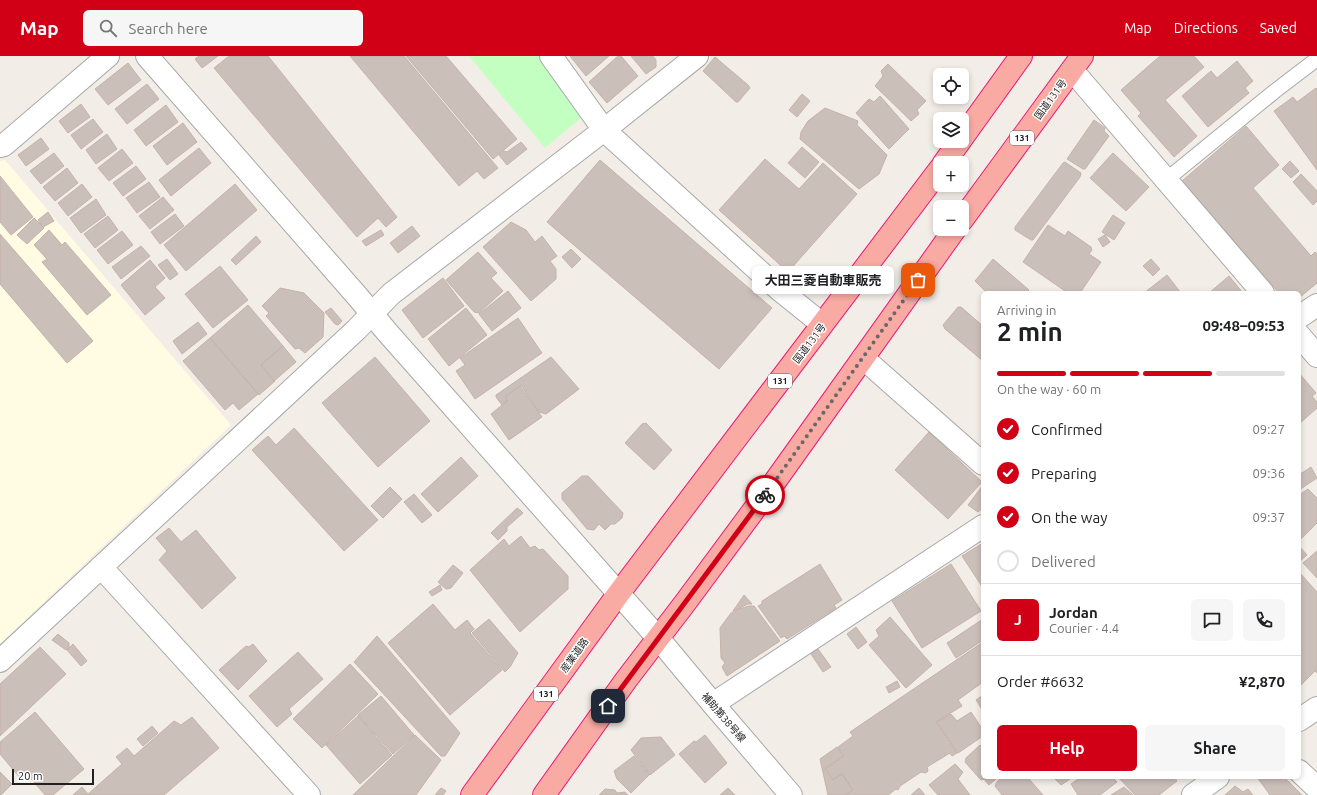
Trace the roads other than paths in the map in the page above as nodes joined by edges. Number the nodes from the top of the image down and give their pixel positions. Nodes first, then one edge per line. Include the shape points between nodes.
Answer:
1 (108, 56) edge
2 (147, 56) edge
3 (551, 56) edge
4 (697, 56) edge
5 (1021, 56) edge
6 (1317, 59) edge
7 (1077, 63) edge
8 (969, 128) edge
9 (604, 130) junction
10 (0, 146) edge
11 (933, 178) edge
12 (1166, 180) junction
13 (969, 210) edge
14 (950, 236) edge
15 (1261, 291) edge
16 (1317, 305) edge
17 (372, 314) junction
18 (1301, 316) edge
19 (822, 324) junction
20 (1301, 337) edge
21 (1317, 356) edge
22 (863, 358) junction
23 (981, 462) edge
24 (981, 527) edge
25 (101, 567) junction
26 (619, 593) junction
27 (658, 638) junction
28 (0, 662) edge
29 (713, 704) junction
30 (1317, 708) edge
31 (1301, 719) edge
32 (1301, 773) edge
33 (1215, 779) edge
34 (1317, 788) edge
35 (309, 795) edge
36 (472, 795) edge
37 (544, 795) edge
38 (791, 795) edge
39 (1193, 795) edge

1 - 10 street
2 - 17 street, 補助第38号線
3 - 9 street
4 - 9 street
5 - 8 highway
6 - 12 lane
7 - 12 street
7 - 13 highway, 国道131号 / 131
9 - 17 street via 391,294
9 - 19 street via 781,291
11 - 19 highway, 国道131号 / 131
12 - 15 street
14 - 22 highway
16 - 18 street
17 - 25 street
17 - 26 street, 補助第38号線
19 - 26 highway, 国道131号 / 131
20 - 21 street
22 - 23 street
22 - 27 highway
24 - 29 street
25 - 28 street
25 - 35 street
26 - 27 street, 補助第38号線
26 - 36 highway, 産業道路 / 131
27 - 29 street, 補助第38号線
27 - 37 highway
29 - 38 street, 補助第38号線
30 - 31 street
32 - 34 street
33 - 39 street

